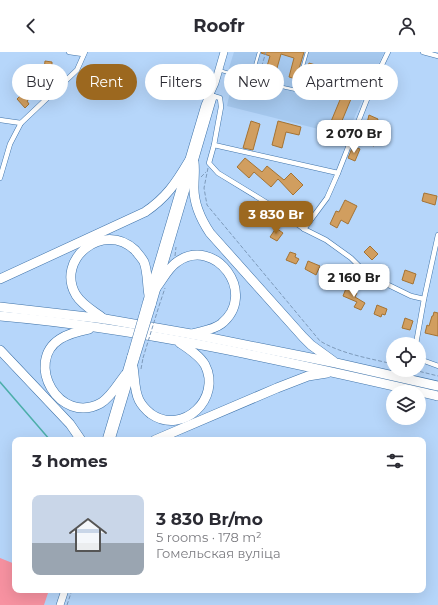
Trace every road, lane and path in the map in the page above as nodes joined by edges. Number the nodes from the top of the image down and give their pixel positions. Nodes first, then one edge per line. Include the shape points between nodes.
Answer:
1 (69, 52) edge
2 (224, 52) edge
3 (259, 52) edge
4 (266, 52) edge
5 (307, 52) edge
6 (388, 52) edge
7 (423, 52) edge
8 (84, 53) edge
9 (438, 56) edge
10 (256, 64) edge
11 (262, 64) edge
12 (218, 70) junction
13 (224, 72) edge
14 (216, 76) edge
15 (284, 87) edge
16 (216, 97) edge
17 (207, 100) edge
18 (212, 100) edge
19 (0, 120) edge
20 (21, 123) junction
21 (214, 145) junction
22 (191, 162) junction
23 (209, 163) junction
24 (207, 172) junction
25 (338, 172) junction
26 (202, 177) dead end
27 (0, 178) edge
28 (304, 229) junction
29 (438, 235) edge
30 (0, 279) edge
31 (156, 288) junction
32 (424, 299) junction
33 (152, 303) junction
34 (0, 307) edge
35 (0, 316) edge
36 (105, 319) junction
37 (96, 327) junction
38 (192, 334) junction
39 (417, 337) edge
40 (175, 340) junction
41 (0, 350) edge
42 (137, 357) junction
43 (386, 362) edge
44 (426, 362) edge
45 (336, 363) junction
46 (438, 366) edge
47 (137, 370) junction
48 (333, 372) junction
49 (426, 373) edge
50 (125, 375) junction
51 (438, 376) edge
52 (438, 386) edge
53 (438, 396) edge
54 (79, 437) edge
55 (107, 437) edge
56 (112, 437) edge
57 (162, 437) edge
58 (61, 593) edge
59 (64, 593) edge
60 (71, 593) edge
61 (59, 605) edge
62 (67, 605) edge

1 - 8 street
2 - 12 main road
3 - 10 lane
4 - 11 path
5 - 15 lane via 296,90
6 - 25 street
7 - 9 street
8 - 20 street via 77,70
12 - 13 lane
12 - 14 main road
16 - 21 street via 220,98 221,107
17 - 22 main road
18 - 22 main road
19 - 20 street
20 - 27 street via 10,144
21 - 23 street
21 - 25 street
22 - 30 highway via 165,197 150,209
22 - 31 main road
22 - 33 main road
22 - 45 highway via 195,171 196,205 199,216 210,233 303,337
23 - 24 path
23 - 28 street via 218,172
24 - 26 path
24 - 43 path via 204,188 207,205 320,341 343,352
25 - 28 street via 327,198
28 - 32 street via 326,240 351,258 368,275 411,296
29 - 32 street
31 - 33 main road
31 - 38 highway via 175,263 189,256 207,257 227,269 236,288 234,307 221,324
32 - 39 street
33 - 36 highway via 144,263 139,255 120,241 108,239 96,242 86,248 74,263 71,273 72,284 83,304
33 - 42 main road, bridge
33 - 42 path, bridge
34 - 36 highway
35 - 37 highway
36 - 38 highway
37 - 40 highway
37 - 50 highway via 60,339 52,346 45,366 49,385 57,397 68,404 88,407 102,402
38 - 45 highway
40 - 47 highway via 199,357 208,372 209,389 205,401 198,410 187,418 175,421 154,416 140,402 136,391
40 - 48 highway
41 - 54 highway via 70,424
42 - 47 main road
42 - 47 path
42 - 50 main road
44 - 46 street
45 - 52 highway
47 - 56 main road
48 - 53 highway
48 - 57 highway via 308,376
49 - 51 path
50 - 55 main road
58 - 61 main road
59 - 61 main road
60 - 62 path

